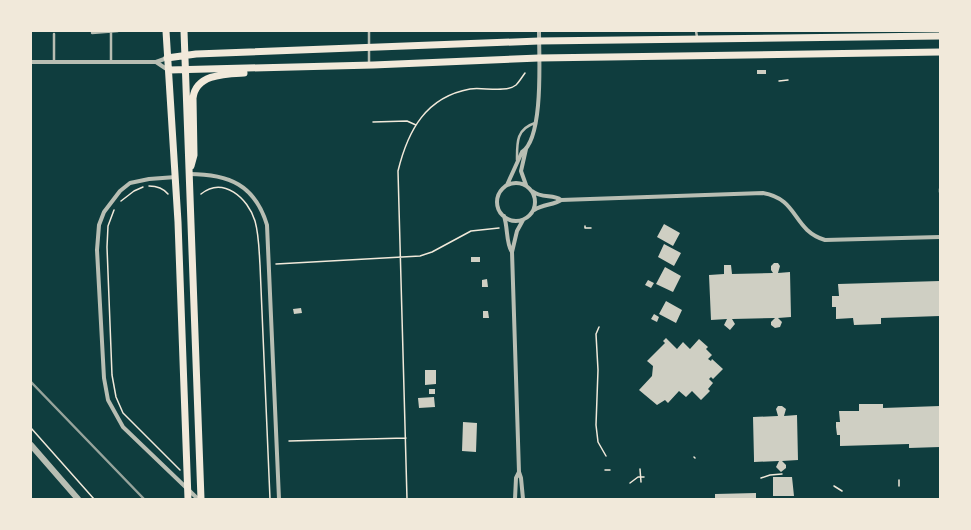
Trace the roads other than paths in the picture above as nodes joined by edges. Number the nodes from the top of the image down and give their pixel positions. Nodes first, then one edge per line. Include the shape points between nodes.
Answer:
1 (118, 31) edge
2 (166, 31) edge
3 (184, 31) edge
4 (369, 31) edge
5 (539, 31) edge
6 (111, 32) junction
7 (92, 33) dead end
8 (914, 33) edge
9 (54, 34) dead end
10 (697, 34) edge
11 (940, 36) edge
12 (539, 41) junction
13 (370, 47) junction
14 (940, 52) edge
15 (185, 55) junction
16 (167, 58) junction
17 (538, 58) junction
18 (31, 62) edge
19 (54, 62) junction
20 (111, 62) junction
21 (156, 62) junction
22 (369, 65) junction
23 (292, 68) junction
24 (169, 70) junction
25 (184, 70) junction
26 (536, 123) junction
27 (526, 149) junction
28 (517, 160) junction
29 (190, 174) junction
30 (176, 177) junction
31 (507, 185) junction
32 (526, 185) junction
33 (940, 188) edge
34 (532, 191) junction
35 (940, 192) edge
36 (561, 200) junction
37 (533, 210) junction
38 (504, 216) junction
39 (523, 220) junction
40 (940, 237) edge
41 (512, 252) junction
42 (31, 446) edge
43 (519, 472) junction
44 (78, 499) edge
45 (188, 499) edge
46 (199, 499) edge
47 (279, 499) edge
48 (514, 499) edge
49 (523, 499) edge

1 - 6 lane
2 - 16 main road
3 - 15 main road
4 - 13 lane
5 - 12 street
6 - 7 lane
6 - 20 lane
8 - 10 main road
8 - 11 main road
9 - 19 lane
10 - 12 main road
12 - 13 main road
12 - 17 street
13 - 15 main road
13 - 22 lane
14 - 17 main road
15 - 16 main road
15 - 25 main road
16 - 21 street
16 - 24 main road
17 - 22 main road
17 - 26 street
18 - 19 street
19 - 20 street
20 - 21 street
21 - 24 street
22 - 23 main road
23 - 25 main road
23 - 29 main road via 219,75 199,85 193,98 194,154
24 - 25 main road
24 - 30 main road
25 - 29 main road
26 - 27 street
26 - 28 lane via 524,127 519,136
27 - 28 street
27 - 32 street via 521,170
28 - 31 street
29 - 46 main road
29 - 47 street via 221,176 233,181 256,201 267,225
30 - 45 main road
30 - 46 street via 130,183 110,202 99,225 97,250 104,378 108,400 123,427
31 - 32 street
31 - 38 street via 501,190 498,199 499,209
32 - 34 street
33 - 35 lane
34 - 36 street via 543,197
34 - 37 street via 535,201
36 - 37 street
36 - 40 street via 763,193 787,202 805,229 825,240
37 - 39 street
38 - 39 street via 514,221
38 - 41 street via 508,228 509,249
39 - 41 street via 517,231
41 - 43 street
42 - 44 street
43 - 48 street
43 - 49 street

